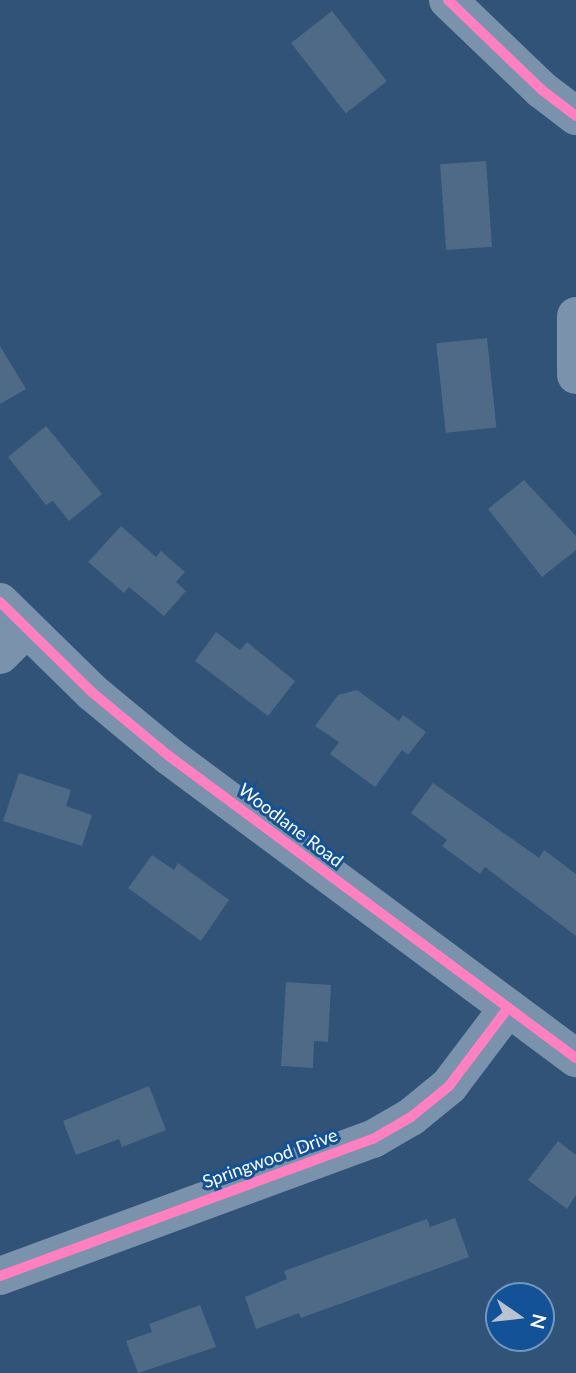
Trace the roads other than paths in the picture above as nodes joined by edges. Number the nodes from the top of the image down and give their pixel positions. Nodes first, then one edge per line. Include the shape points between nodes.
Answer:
1 (448, 0) edge
2 (576, 116) edge
3 (576, 316) edge
4 (576, 374) edge
5 (0, 602) edge
6 (13, 642) edge
7 (508, 1008) junction
8 (576, 1058) edge
9 (0, 1276) edge

1 - 2 street via 542,90
3 - 4 street
5 - 6 street, Woodlane Road
6 - 7 street, Woodlane Road
7 - 8 street, Woodlane Road
7 - 9 street, Springwood Drive via 449,1086 411,1117 373,1139

